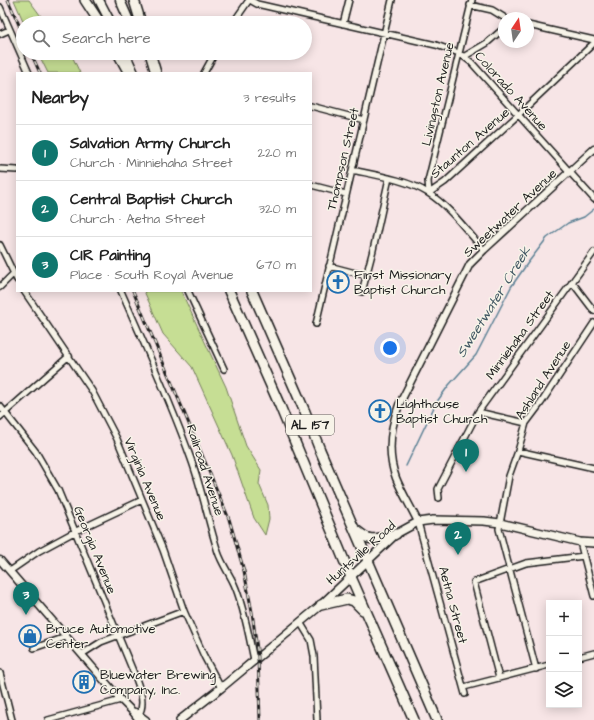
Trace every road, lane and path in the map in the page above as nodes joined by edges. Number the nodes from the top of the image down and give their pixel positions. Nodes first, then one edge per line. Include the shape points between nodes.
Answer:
1 (85, 0) edge
2 (99, 0) edge
3 (120, 0) edge
4 (134, 0) edge
5 (249, 0) edge
6 (349, 0) edge
7 (392, 0) edge
8 (471, 2) edge
9 (0, 7) edge
10 (498, 14) edge
11 (95, 16) edge
12 (107, 16) edge
13 (127, 16) edge
14 (139, 16) edge
15 (238, 16) edge
16 (309, 16) edge
17 (312, 17) edge
18 (343, 24) junction
19 (534, 27) edge
20 (9, 30) junction
21 (498, 33) edge
22 (0, 34) edge
23 (385, 34) junction
24 (594, 42) edge
25 (16, 45) edge
26 (459, 52) junction
27 (465, 56) junction
28 (23, 60) edge
29 (122, 60) edge
30 (128, 60) edge
31 (149, 60) edge
32 (152, 60) edge
33 (211, 60) edge
34 (29, 72) edge
35 (128, 72) edge
36 (134, 72) edge
37 (155, 72) edge
38 (156, 72) edge
39 (205, 72) edge
40 (312, 106) edge
41 (518, 115) junction
42 (364, 120) junction
43 (594, 149) edge
44 (0, 170) edge
45 (16, 170) edge
46 (352, 170) junction
47 (570, 172) junction
48 (389, 178) junction
49 (312, 185) edge
50 (429, 193) junction
51 (346, 194) junction
52 (594, 199) edge
53 (0, 245) edge
54 (484, 250) junction
55 (594, 252) edge
56 (329, 266) junction
57 (13, 274) junction
58 (366, 276) junction
59 (16, 278) edge
60 (572, 282) junction
61 (0, 287) edge
62 (25, 292) edge
63 (121, 292) edge
64 (188, 292) edge
65 (229, 292) edge
66 (252, 292) edge
67 (362, 292) dead end
68 (594, 311) edge
69 (594, 323) edge
70 (316, 324) dead end
71 (69, 356) junction
72 (224, 369) dead end
73 (0, 406) edge
74 (5, 412) junction
75 (478, 412) junction
76 (0, 417) edge
77 (526, 423) junction
78 (518, 451) junction
79 (594, 468) edge
80 (439, 498) dead end
81 (142, 500) junction
82 (418, 522) junction
83 (500, 523) junction
84 (352, 525) junction
85 (76, 531) junction
86 (396, 534) junction
87 (580, 542) junction
88 (594, 543) edge
89 (584, 556) junction
90 (0, 560) edge
91 (367, 561) junction
92 (510, 569) junction
93 (10, 571) junction
94 (351, 577) junction
95 (594, 596) edge
96 (321, 605) junction
97 (184, 611) junction
98 (369, 616) junction
99 (300, 622) junction
100 (118, 636) junction
101 (66, 637) junction
102 (34, 648) dead end
103 (594, 653) edge
104 (82, 654) junction
105 (582, 656) edge
106 (254, 660) junction
107 (546, 666) edge
108 (536, 669) junction
109 (0, 673) edge
110 (499, 678) junction
111 (464, 687) junction
112 (221, 688) junction
113 (465, 694) dead end
114 (121, 700) junction
115 (137, 715) edge
116 (181, 718) edge
117 (12, 720) edge
118 (48, 720) edge
119 (146, 720) edge
120 (175, 720) edge
121 (317, 720) edge
122 (414, 720) edge
123 (436, 720) edge

1 - 11 highway
2 - 12 main road
3 - 13 main road
4 - 14 highway
5 - 15 street
5 - 16 street, Colorado Avenue
6 - 18 street
7 - 23 street, Thompson Street
8 - 10 street
8 - 26 street, Livingston Avenue
9 - 20 street
17 - 18 street, Colorado Avenue
18 - 23 street, Colorado Avenue
19 - 24 street
20 - 22 street
20 - 25 street
21 - 27 street
23 - 26 street, Colorado Avenue
23 - 42 street, Thompson Street
24 - 41 street, Staunton Avenue
26 - 27 street, Colorado Avenue
26 - 50 street, Livingston Avenue via 428,181
27 - 41 street, Colorado Avenue
28 - 34 street
29 - 35 highway
30 - 36 main road
31 - 37 main road
32 - 38 highway
33 - 39 street
40 - 42 street
41 - 47 street, Colorado Avenue
41 - 50 street, Staunton Avenue via 445,182
42 - 46 street, Thompson Street
43 - 47 street, Sweetwater Avenue
44 - 45 street
46 - 48 street
46 - 51 street, Thompson Street
47 - 52 street, Colorado Avenue
47 - 54 street, Sweetwater Avenue
48 - 50 street
48 - 58 street
49 - 51 street
50 - 54 street
51 - 56 street, Thompson Street
53 - 57 street
54 - 82 street, Sweetwater Avenue via 470,264 399,405 392,426 392,463 396,478
55 - 60 street, Minniehaha Street
56 - 58 street
56 - 70 street, Thompson Street
57 - 59 street
57 - 61 street
58 - 67 street
60 - 68 street
60 - 75 street, Minniehaha Street
62 - 71 street, Virginia Avenue
63 - 106 street, Railroad Avenue via 191,458 218,552 240,601
64 - 72 street
65 - 94 highway, AL 157
66 - 84 highway, AL 157
69 - 77 street, Ashland Avenue
71 - 74 street
71 - 81 street, Virginia Avenue via 92,391 117,439
73 - 74 street, Georgia Avenue
74 - 76 street
74 - 85 street, Georgia Avenue via 44,465
75 - 77 street
75 - 80 street, Minniehaha Street via 438,489
77 - 78 street, Ashland Avenue
78 - 79 street
78 - 83 street, Ashland Avenue via 509,476
81 - 85 street
81 - 97 street, Virginia Avenue
82 - 83 main road, Huntsville Road via 456,520
82 - 86 main road, Huntsville Road
82 - 111 street, Aetna Street
83 - 87 main road, Huntsville Road
83 - 92 street, Ashland Avenue via 499,529
84 - 86 highway via 367,538 374,540
84 - 91 highway, AL 157
85 - 93 street
85 - 100 street, Georgia Avenue
86 - 91 main road, Huntsville Road
87 - 88 main road, Huntsville Road
87 - 89 street
89 - 92 street via 526,563
89 - 95 street
90 - 93 street
91 - 94 main road, Huntsville Road
91 - 123 highway, AL 157
92 - 108 street, Ashland Avenue
92 - 110 street via 474,582
93 - 101 street
94 - 96 main road, Huntsville Road
94 - 98 highway, AL 157
96 - 98 highway via 347,599 354,601
96 - 99 main road, Huntsville Road
97 - 100 street
97 - 112 street, Virginia Avenue
98 - 122 highway, AL 157
99 - 106 main road, Huntsville Road
99 - 121 street via 311,640 314,656
100 - 104 street via 97,644
100 - 115 street, Georgia Avenue via 140,691 142,706
101 - 102 street
101 - 104 street
103 - 105 street
104 - 114 street
106 - 112 main road, Huntsville Road
107 - 108 street
108 - 110 street
109 - 117 street
110 - 111 street
111 - 113 street, Aetna Street
112 - 116 main road, Huntsville Road
114 - 115 street
114 - 118 street
115 - 119 street
116 - 120 main road, Huntsville Road

